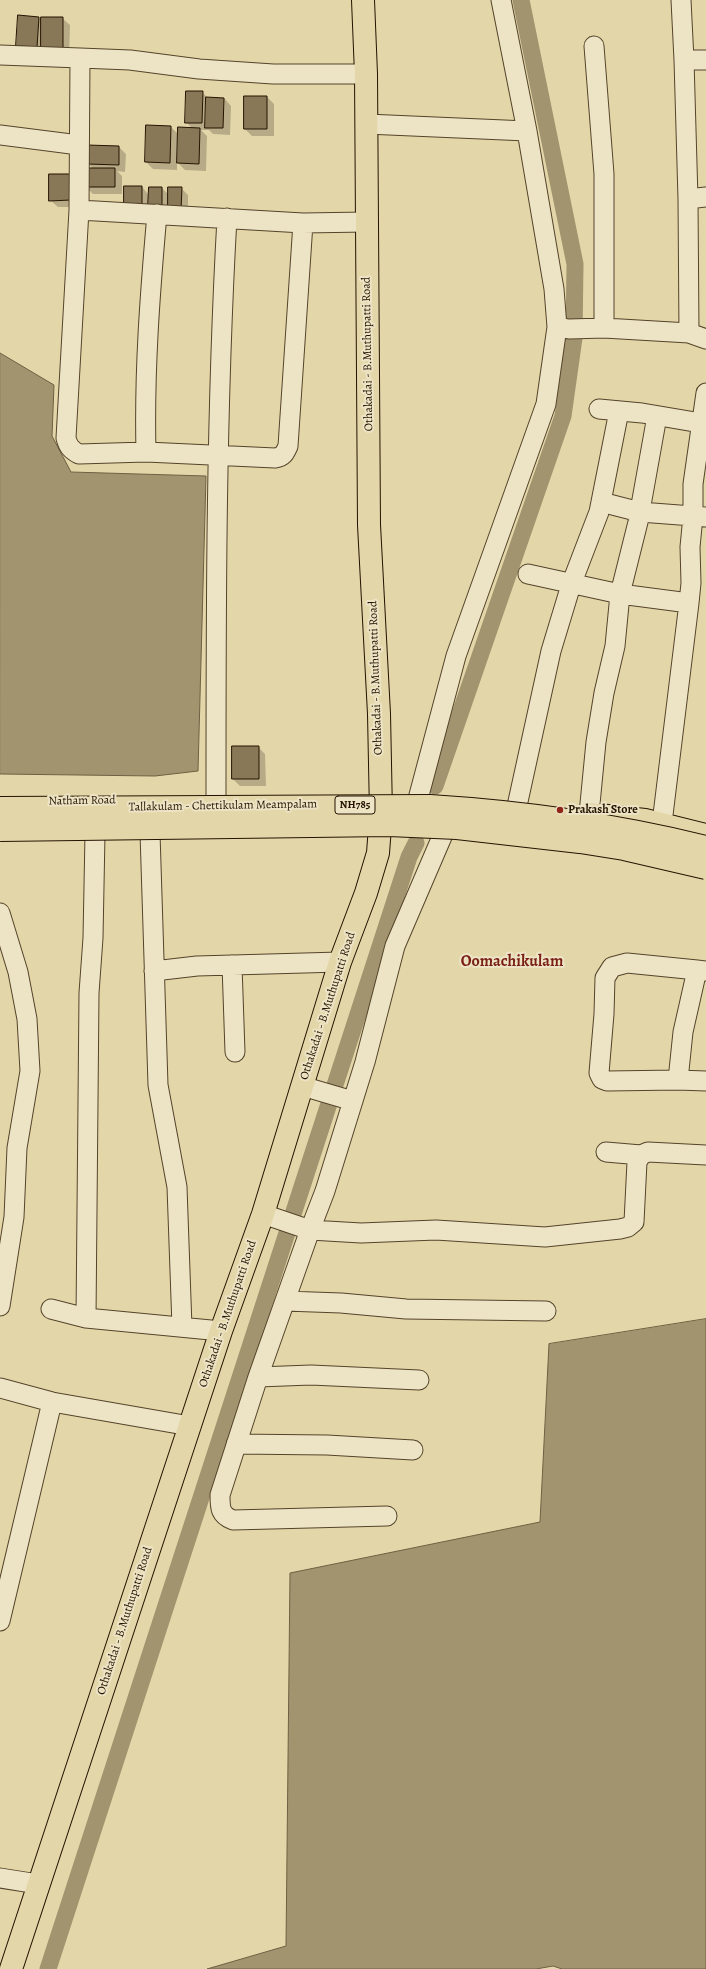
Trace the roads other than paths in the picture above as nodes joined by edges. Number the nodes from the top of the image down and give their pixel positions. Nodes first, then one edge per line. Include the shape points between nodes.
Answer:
1 (363, 0) edge
2 (501, 0) edge
3 (681, 0) edge
4 (594, 46) dead end
5 (0, 55) edge
6 (80, 58) junction
7 (684, 60) junction
8 (706, 60) edge
9 (366, 74) junction
10 (366, 124) junction
11 (528, 131) junction
12 (0, 135) edge
13 (79, 145) junction
14 (697, 198) edge
15 (79, 210) junction
16 (157, 214) junction
17 (227, 218) junction
18 (366, 222) junction
19 (303, 223) junction
20 (563, 328) junction
21 (596, 328) junction
22 (697, 336) edge
23 (706, 393) edge
24 (599, 409) dead end
25 (619, 411) junction
26 (657, 416) junction
27 (704, 424) edge
28 (146, 452) junction
29 (220, 456) junction
30 (601, 502) junction
31 (640, 512) junction
32 (700, 517) edge
33 (528, 574) dead end
34 (571, 584) junction
35 (620, 594) junction
36 (689, 603) junction
37 (380, 798) junction
38 (216, 799) junction
39 (418, 799) junction
40 (0, 802) edge
41 (517, 806) junction
42 (0, 808) edge
43 (589, 814) junction
44 (662, 823) junction
45 (0, 830) edge
46 (380, 830) junction
47 (444, 832) junction
48 (150, 833) junction
49 (95, 834) junction
50 (706, 834) edge
51 (0, 835) edge
52 (706, 847) edge
53 (706, 868) edge
54 (706, 871) edge
55 (0, 913) edge
56 (340, 962) junction
57 (232, 965) junction
58 (702, 970) edge
59 (154, 971) junction
60 (235, 1052) dead end
61 (678, 1080) junction
62 (706, 1081) edge
63 (302, 1086) junction
64 (340, 1097) junction
65 (606, 1152) dead end
66 (641, 1155) junction
67 (706, 1155) edge
68 (263, 1214) junction
69 (297, 1225) junction
70 (285, 1301) junction
71 (0, 1306) edge
72 (51, 1309) dead end
73 (546, 1311) dead end
74 (86, 1318) junction
75 (182, 1327) junction
76 (220, 1330) junction
77 (258, 1377) junction
78 (419, 1380) dead end
79 (0, 1388) edge
80 (52, 1402) junction
81 (190, 1426) junction
82 (236, 1444) junction
83 (413, 1450) dead end
84 (387, 1516) dead end
85 (0, 1621) edge
86 (0, 1878) edge
87 (38, 1884) junction
88 (11, 1969) edge

1 - 9 main road, Othakadai - B.Muthupatti Road
2 - 11 street
3 - 7 street
4 - 21 street via 604,174
5 - 6 street
6 - 9 street via 130,60 199,69 273,74
6 - 13 street
7 - 8 street
7 - 14 street
9 - 10 main road, Othakadai - B.Muthupatti Road
10 - 11 street
10 - 18 main road, Othakadai - B.Muthupatti Road
11 - 20 street via 554,289
12 - 13 street
13 - 15 street
14 - 22 street
15 - 16 street
15 - 28 street via 67,442 73,451 79,454
16 - 17 street
16 - 28 street via 147,346
17 - 19 street
17 - 29 street via 221,319
18 - 19 street
18 - 37 main road, Othakadai - B.Muthupatti Road via 369,525 379,714
19 - 29 street via 288,446 281,457 275,458
20 - 21 street
20 - 39 street via 546,404 456,656
21 - 22 street
23 - 27 street
24 - 25 street
25 - 26 street
25 - 30 street
26 - 27 street
26 - 31 street
27 - 32 street via 692,484
28 - 29 street
29 - 38 street
30 - 31 street
30 - 34 street
31 - 32 street
31 - 35 street
32 - 36 street via 690,547
33 - 34 street
34 - 35 street
34 - 41 street via 551,651
35 - 36 street
35 - 43 street via 615,646 596,742
36 - 44 street
37 - 38 main road, Natham Road
37 - 39 main road, Natham Road
37 - 46 main road, Othakadai - B.Muthupatti Road
38 - 40 main road, Natham Road
39 - 41 main road, Natham Road
41 - 43 main road, Natham Road
42 - 52 main road, Tallakulam - Chettikulam Meampalam / NH785, bridge via 430,806 500,810 577,820
43 - 44 main road, Natham Road
44 - 50 main road, Natham Road
45 - 53 main road, Tallakulam - Chettikulam Meampalam / NH785, bridge via 389,825 457,828 624,849
46 - 47 main road
46 - 48 main road
46 - 56 main road, Othakadai - B.Muthupatti Road via 378,853 366,893
47 - 54 main road via 569,844
47 - 64 street via 395,946 365,1062
48 - 49 main road
48 - 59 street
49 - 51 main road
49 - 74 street via 89,993
55 - 71 street via 18,972 27,1019 30,1072 18,1148 14,1217
56 - 57 street
56 - 63 main road, Othakadai - B.Muthupatti Road
57 - 59 street
57 - 60 street
58 - 61 street via 683,1032
58 - 61 street via 627,963 612,967 605,978 599,1072 602,1079
59 - 75 street via 158,1085 177,1187
61 - 62 street
63 - 64 street
63 - 68 main road, Othakadai - B.Muthupatti Road
64 - 69 street via 325,1191
65 - 66 street
66 - 67 street via 648,1152
66 - 69 street via 637,1162 634,1222 628,1227 545,1237 436,1230 361,1233
68 - 69 street
68 - 76 main road, Othakadai - B.Muthupatti Road
69 - 70 street
70 - 73 street via 406,1309
70 - 77 street
72 - 74 street
74 - 75 street
75 - 76 street
76 - 81 main road, Othakadai - B.Muthupatti Road
77 - 78 street via 311,1375
77 - 82 street
79 - 80 street
80 - 81 street
80 - 85 street
81 - 87 main road, Othakadai - B.Muthupatti Road
82 - 83 street via 327,1444
82 - 84 street via 220,1495 220,1508 224,1517 233,1520
86 - 87 street
87 - 88 main road, Othakadai - B.Muthupatti Road

